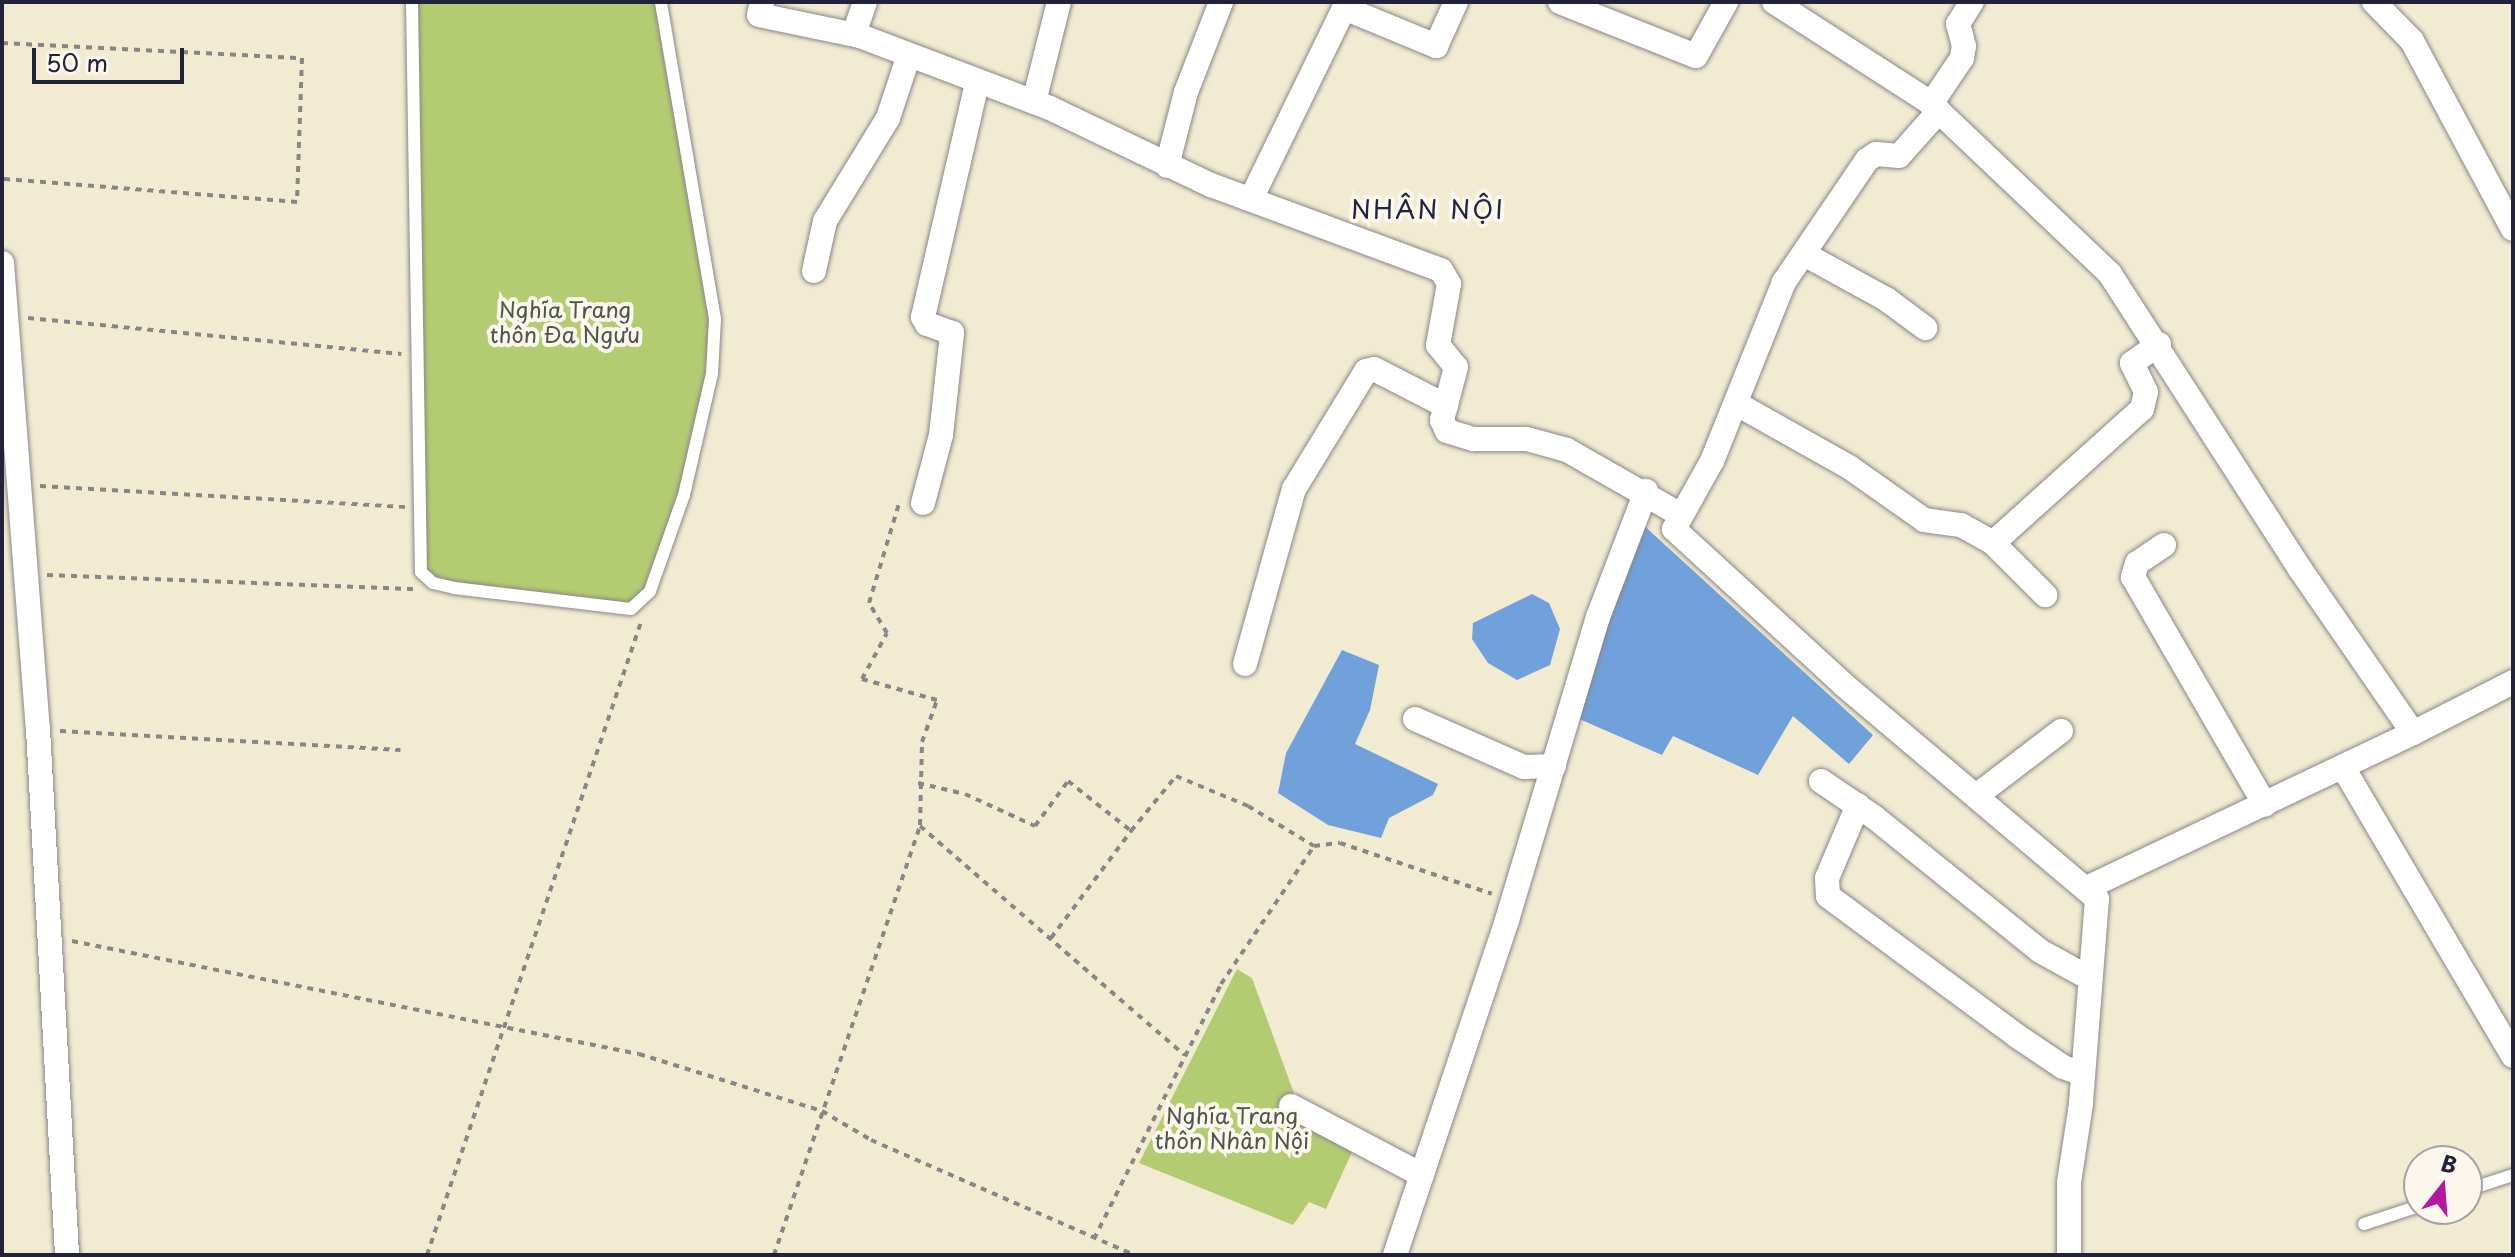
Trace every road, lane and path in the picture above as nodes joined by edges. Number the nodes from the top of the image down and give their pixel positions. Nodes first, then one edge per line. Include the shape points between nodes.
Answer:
1 (412, 2) edge
2 (661, 2) edge
3 (762, 2) edge
4 (865, 2) edge
5 (1059, 2) edge
6 (1221, 2) edge
7 (1456, 2) edge
8 (1560, 2) edge
9 (1726, 2) edge
10 (1774, 2) edge
11 (1972, 2) edge
12 (2374, 2) edge
13 (854, 34) junction
14 (2, 43) edge
15 (909, 55) junction
16 (977, 83) junction
17 (1034, 102) junction
18 (1935, 107) junction
19 (1167, 166) junction
20 (2, 179) edge
21 (1251, 199) junction
22 (2513, 229) edge
23 (1804, 254) junction
24 (2, 263) edge
25 (814, 271) dead end
26 (6, 316) junction
27 (1925, 328) dead end
28 (2159, 344) junction
29 (418, 356) junction
30 (1737, 404) junction
31 (1446, 406) junction
32 (17, 485) junction
33 (1646, 491) junction
34 (913, 498) joint
35 (422, 508) junction
36 (1681, 515) junction
37 (1993, 543) junction
38 (2164, 545) dead end
39 (25, 574) junction
40 (454, 588) junction
41 (2045, 595) dead end
42 (640, 605) junction
43 (1245, 664) dead end
44 (2513, 682) edge
45 (1415, 719) dead end
46 (38, 729) junction
47 (2061, 731) dead end
48 (2413, 733) junction
49 (400, 750) dead end
50 (1554, 766) junction
51 (2344, 769) junction
52 (1821, 781) dead end
53 (918, 783) junction
54 (1976, 796) junction
55 (1858, 805) junction
56 (2265, 805) junction
57 (920, 825) junction
58 (1131, 831) junction
59 (1314, 846) junction
60 (2087, 888) junction
61 (1513, 901) junction
62 (49, 936) junction
63 (1050, 939) junction
64 (2089, 978) junction
65 (506, 1026) junction
66 (1184, 1055) junction
67 (2513, 1056) edge
68 (2083, 1074) junction
69 (1291, 1106) dead end
70 (822, 1111) junction
71 (1422, 1175) junction
72 (2513, 1175) edge
73 (2483, 1185) edge
74 (2403, 1211) edge
75 (2364, 1224) dead end
76 (1094, 1239) junction
77 (67, 1255) edge
78 (427, 1255) edge
79 (774, 1255) edge
80 (1134, 1255) edge
81 (1395, 1255) edge
82 (2069, 1255) edge

1 - 29 lane
2 - 42 lane via 715,319 712,374 684,495 650,591
3 - 13 street via 759,15
4 - 13 street
5 - 17 street
6 - 19 street via 1186,92
7 - 21 street via 1436,46 1344,8
8 - 9 street via 1696,56
10 - 18 street
11 - 18 street via 1957,29 1964,44 1962,58
12 - 22 street via 2412,41
13 - 15 street
14 - 20 path via 302,58 297,202
15 - 16 street
15 - 25 street via 888,118 825,221
16 - 17 street
16 - 34 street via 923,317 927,324 950,329 952,337 941,435
17 - 19 street
18 - 23 street via 1899,156 1876,154 1867,160
18 - 28 street via 2110,274
19 - 21 street
21 - 31 street via 1445,274 1449,289 1438,341 1456,367
23 - 27 street via 1886,299
23 - 30 street via 1768,312
24 - 26 street
26 - 29 path
26 - 32 street
28 - 37 street via 2132,363 2146,392 2142,409
28 - 48 street via 2300,569
29 - 35 lane
30 - 36 street
30 - 37 street via 1849,467 1924,520 1961,525
31 - 33 street via 1443,424 1452,434 1543,442
31 - 43 street via 1374,369 1366,371 1294,489
32 - 35 path
32 - 39 street
33 - 36 street
33 - 50 street via 1598,617
34 - 53 path via 869,603 887,633 862,679 937,700 922,742
35 - 40 lane via 421,572 433,583
36 - 54 street via 1674,524 1676,534
37 - 41 street
38 - 56 street via 2137,563 2133,577
39 - 40 path
39 - 46 street
40 - 42 lane via 615,608
42 - 65 path via 644,612
44 - 48 street
45 - 50 street via 1524,767
46 - 49 path
46 - 62 street
47 - 54 street
48 - 51 street
50 - 61 street
51 - 56 street
51 - 67 street
52 - 55 street
53 - 57 path
53 - 58 path via 965,794 1035,826 1068,781
54 - 60 street
55 - 64 street via 2040,951
55 - 68 street via 1827,878 1828,896 2017,1036
56 - 60 street
57 - 63 path
57 - 70 path
58 - 59 path via 1176,776 1248,806
58 - 63 path
59 - 61 path via 1340,843
59 - 66 path via 1221,984
60 - 64 street via 2099,910
61 - 71 street
62 - 65 path
62 - 77 street
63 - 66 path
64 - 68 street
65 - 70 path via 639,1054
65 - 78 path
66 - 76 path via 1114,1208
68 - 82 street via 2069,1182
69 - 71 street
70 - 76 path via 871,1140
70 - 79 path
71 - 81 street
72 - 73 lane
74 - 75 lane
76 - 80 path

